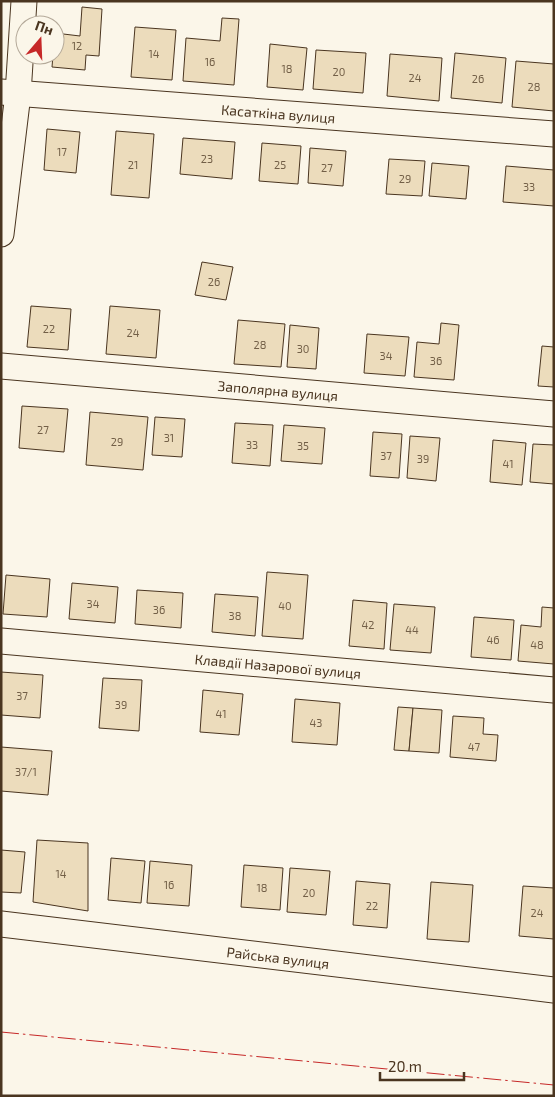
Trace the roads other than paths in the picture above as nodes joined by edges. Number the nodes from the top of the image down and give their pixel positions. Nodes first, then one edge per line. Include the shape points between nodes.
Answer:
1 (24, 1) edge
2 (9, 93) edge
3 (554, 134) edge
4 (1, 234) edge
5 (1, 366) edge
6 (554, 414) edge
7 (1, 640) edge
8 (554, 690) edge
9 (1, 924) edge
10 (554, 990) edge

1 - 2 street
2 - 3 street, Касаткіна вулиця
2 - 4 street
5 - 6 street, Заполярна вулиця
7 - 8 street, Клавдії Назарової вулиця
9 - 10 street, Райська вулиця

